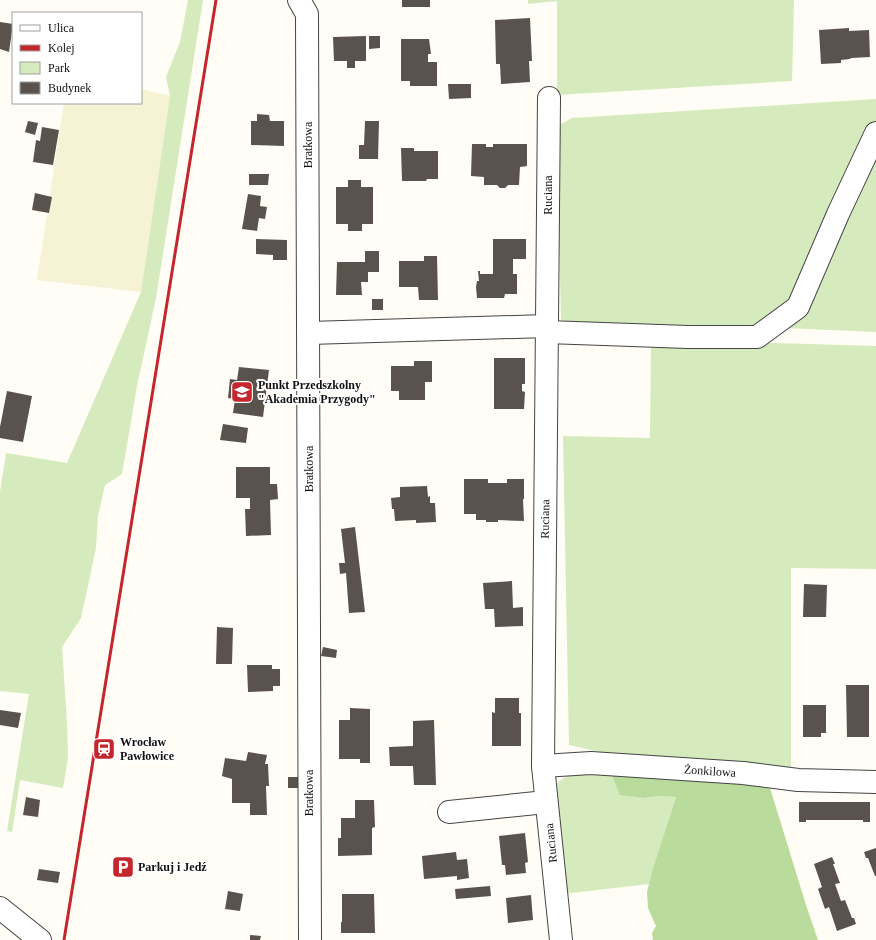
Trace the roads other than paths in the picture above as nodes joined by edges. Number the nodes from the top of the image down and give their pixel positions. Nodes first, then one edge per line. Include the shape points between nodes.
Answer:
1 (303, 7) edge
2 (549, 98) dead end
3 (876, 133) edge
4 (547, 329) junction
5 (309, 333) junction
6 (543, 766) junction
7 (876, 782) edge
8 (546, 802) junction
9 (449, 812) dead end
10 (0, 908) edge
11 (40, 940) edge
12 (310, 940) edge
13 (561, 940) edge

1 - 5 street, Bratkowa
2 - 4 street, Ruciana
3 - 4 street via 798,307 757,337 688,337
4 - 5 street
4 - 6 street, Ruciana
5 - 12 street, Bratkowa
6 - 7 street, Żonkilowa via 592,763 743,773 798,780
6 - 8 street, Ruciana
8 - 9 street
8 - 13 street, Ruciana
10 - 11 street

